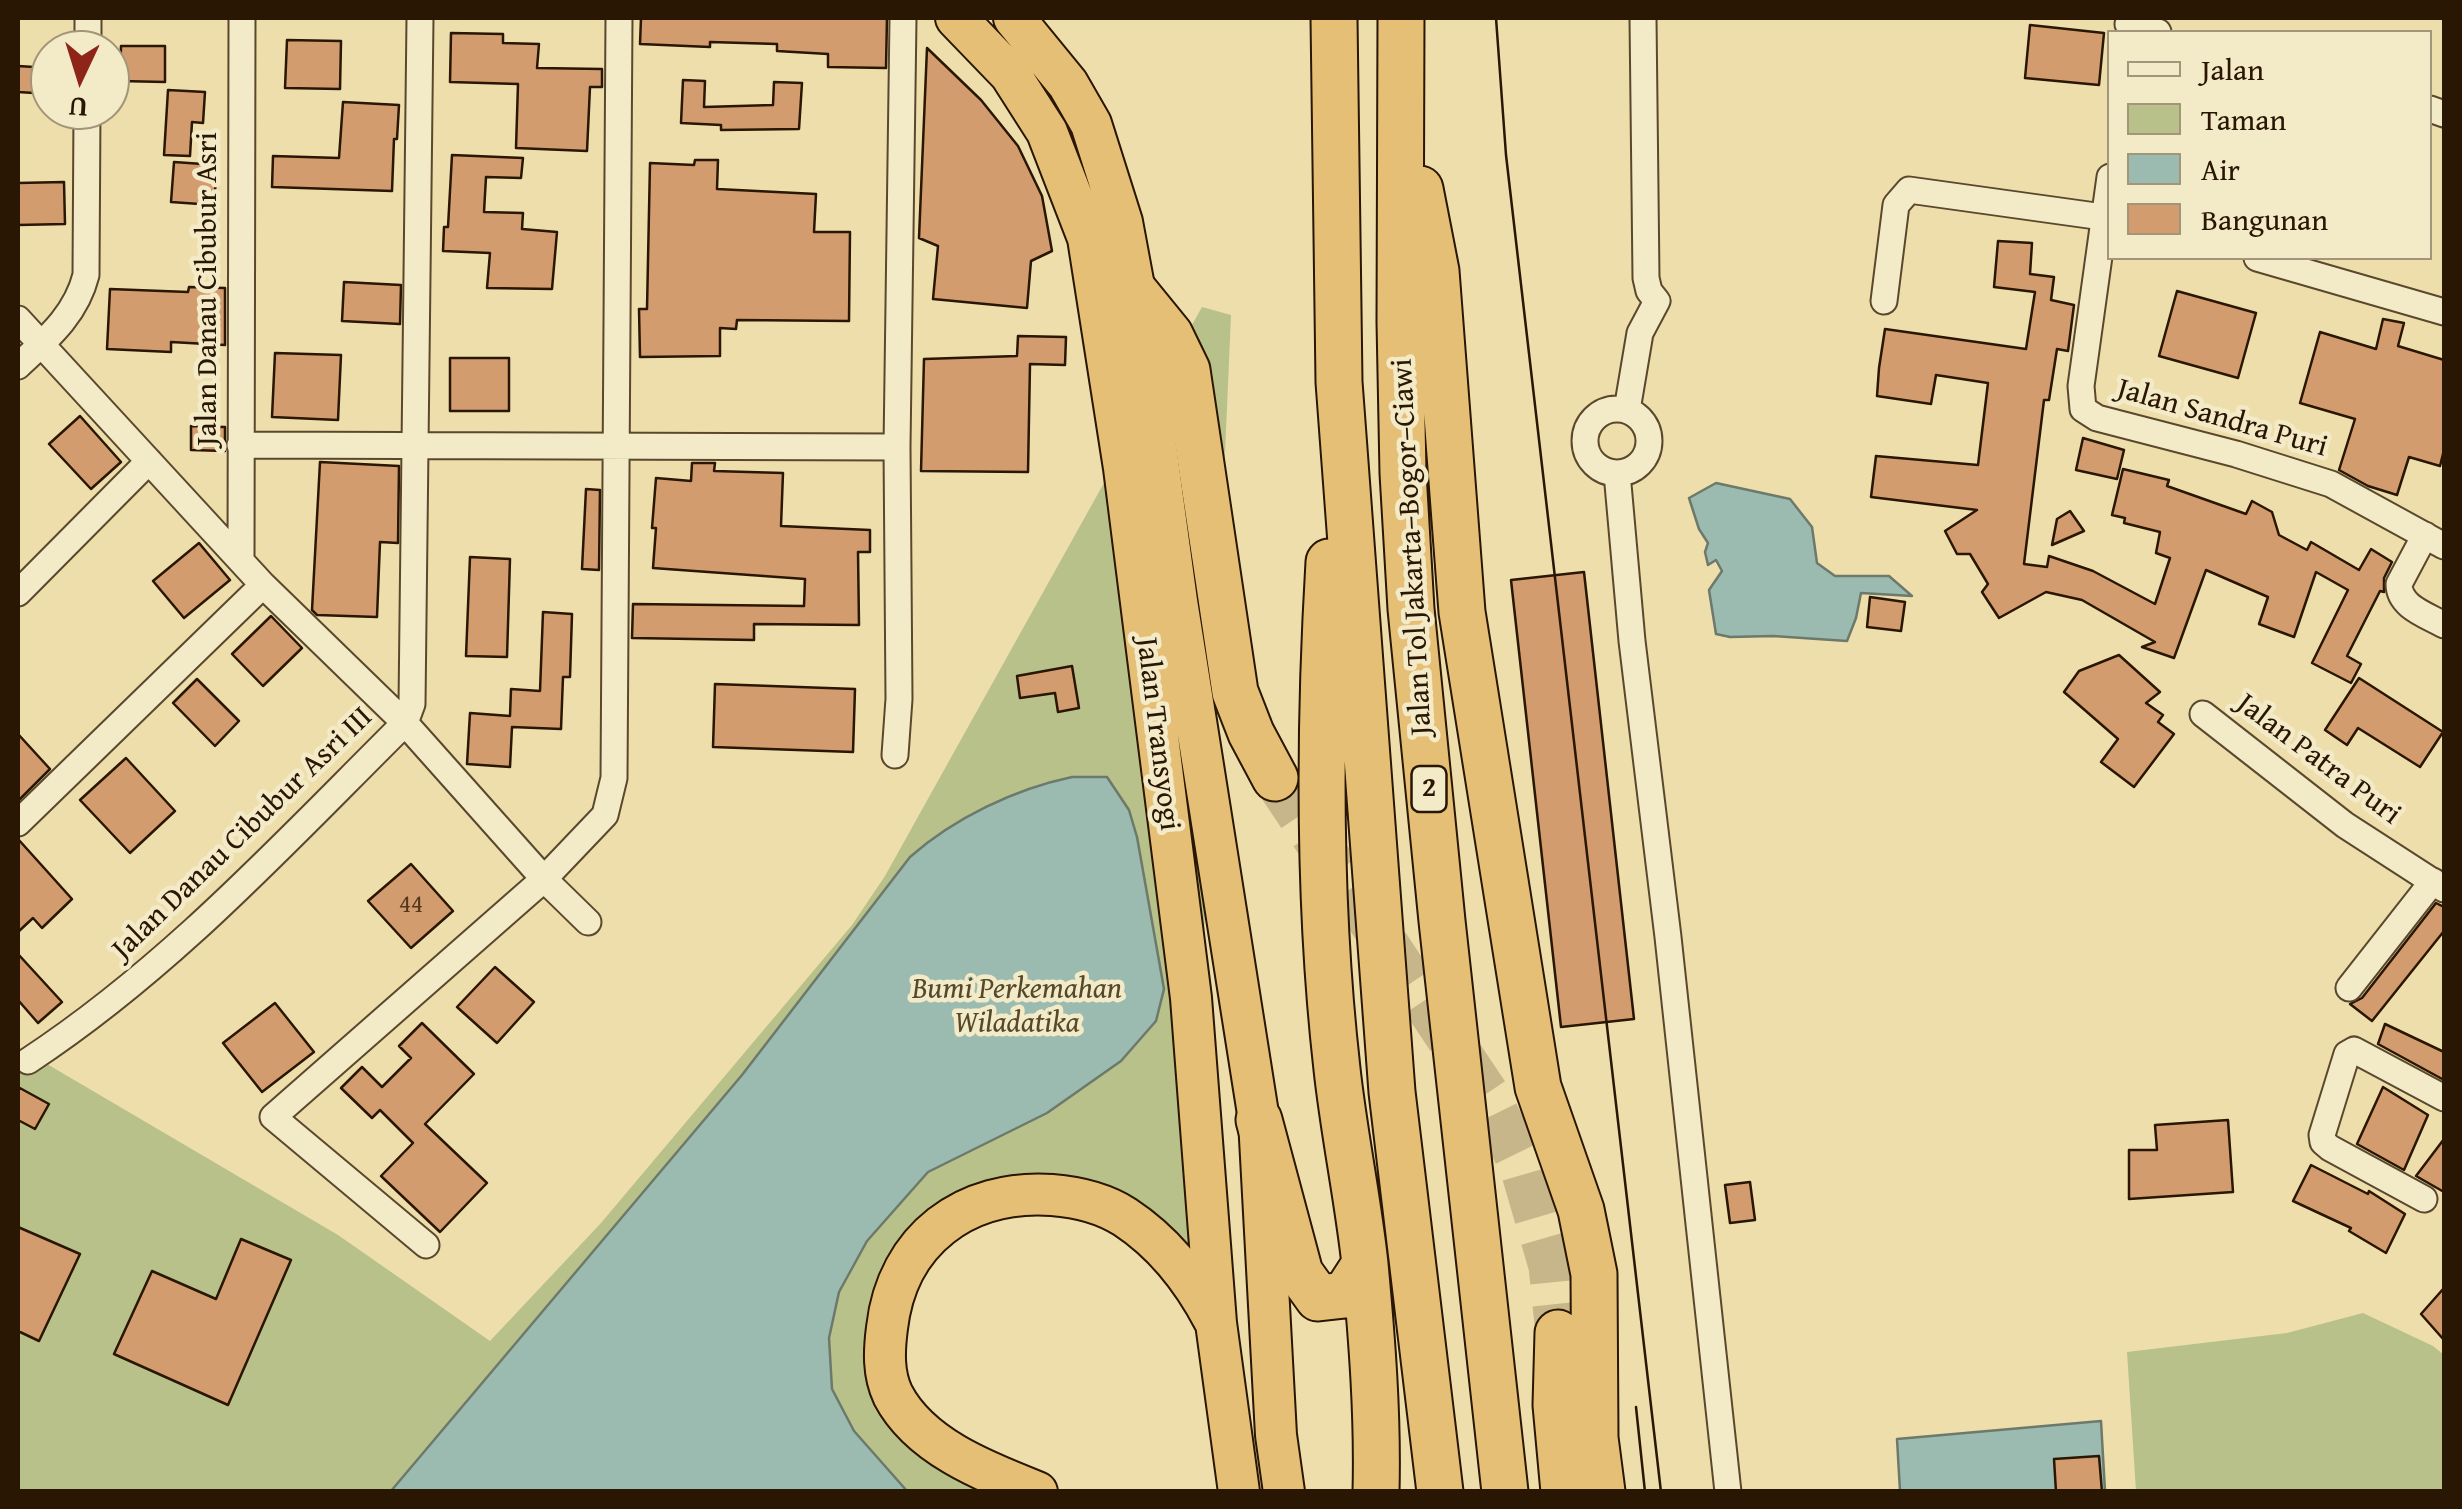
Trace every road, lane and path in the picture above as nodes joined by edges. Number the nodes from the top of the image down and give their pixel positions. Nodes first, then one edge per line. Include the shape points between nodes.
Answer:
1 (242, 18) edge
2 (420, 18) edge
3 (619, 18) edge
4 (903, 18) edge
5 (956, 18) edge
6 (1014, 18) edge
7 (1334, 18) edge
8 (1401, 18) edge
9 (1643, 18) edge
10 (1399, 84) junction
11 (88, 130) edge
12 (2107, 218) edge
13 (2264, 260) edge
14 (1135, 292) junction
15 (1884, 301) dead end
16 (2444, 312) edge
17 (18, 319) edge
18 (41, 345) junction
19 (18, 366) edge
20 (1338, 382) junction
21 (1628, 410) junction
22 (240, 445) junction
23 (414, 446) junction
24 (896, 447) junction
25 (616, 448) junction
26 (149, 461) junction
27 (1617, 473) junction
28 (2435, 541) edge
29 (240, 561) junction
30 (263, 586) junction
31 (18, 593) edge
32 (1159, 604) junction
33 (2444, 625) edge
34 (2203, 714) dead end
35 (406, 723) junction
36 (895, 755) dead end
37 (1275, 778) tunnel mouth
38 (18, 823) edge
39 (544, 879) junction
40 (2439, 885) edge
41 (588, 922) dead end
42 (2349, 988) dead end
43 (28, 1060) dead end
44 (2444, 1098) edge
45 (1260, 1120) junction
46 (2424, 1198) dead end
47 (426, 1244) dead end
48 (1364, 1264) junction
49 (1216, 1323) junction
50 (1558, 1334) tunnel mouth
51 (1036, 1492) edge
52 (1238, 1492) edge
53 (1284, 1492) edge
54 (1376, 1492) edge
55 (1440, 1492) edge
56 (1505, 1492) edge
57 (1564, 1492) edge
58 (1602, 1492) edge
59 (1728, 1492) edge

1 - 22 street, Jalan Danau Cibubur Asri
2 - 23 street
3 - 25 street
4 - 24 street
5 - 32 highway, Jalan Transyogi via 1010,74 1048,132 1088,238
6 - 14 highway, Jalan Transyogi via 1091,124 1122,222
7 - 20 highway, Jalan Tol Jakarta–Bogor–Ciawi / 2
8 - 10 highway, Jalan Tol Jakarta–Bogor–Ciawi / 2
9 - 21 street via 1646,278 1657,301 1640,332
10 - 56 highway, Jalan Tol Jakarta–Bogor–Ciawi / 2 via 1411,609
10 - 58 highway via 1436,271 1462,612 1538,1087 1581,1210 1594,1274 1595,1438
11 - 18 street via 86,275 66,319
12 - 15 street via 1908,190 1896,206
12 - 28 street, Jalan Sandra Puri via 2081,386 2084,410 2331,484
13 - 16 street
14 - 32 highway, Jalan Transyogi
14 - 37 highway via 1170,335 1187,370 1236,692
17 - 18 street
18 - 19 street
18 - 26 street
20 - 48 highway via 1322,678 1326,940
20 - 55 highway, Jalan Tol Jakarta–Bogor–Ciawi / 2 via 1392,1092
21 - 27 street via 1643,422 1649,441 1643,460
21 - 27 street via 1598,415 1586,430 1591,459
22 - 23 street
22 - 29 street, Jalan Danau Cibubur Asri
23 - 25 street
23 - 35 street via 412,704
24 - 25 street
24 - 36 street
25 - 39 street via 614,778 606,815
26 - 29 street
26 - 31 street
27 - 59 street
28 - 33 street via 2399,584 2399,594
29 - 30 street
30 - 35 street
30 - 38 street
32 - 45 highway, Jalan Transyogi
32 - 49 highway, Jalan Transyogi
34 - 40 street, Jalan Patra Puri via 2308,798
35 - 39 street
35 - 43 street, Jalan Danau Cibubur Asri III via 189,937
39 - 41 street
39 - 47 street via 273,1117
40 - 42 street
44 - 46 street via 2354,1050 2347,1054 2322,1135 2330,1148
45 - 48 highway via 1310,1290 1318,1298 1345,1295
45 - 53 highway, Jalan Transyogi
48 - 54 highway
49 - 51 highway via 1174,1260 1125,1217 1098,1204 1070,1196 1007,1196 954,1214 931,1234 888,1314 886,1374 894,1396 948,1449
49 - 52 highway, Jalan Transyogi
50 - 57 highway

